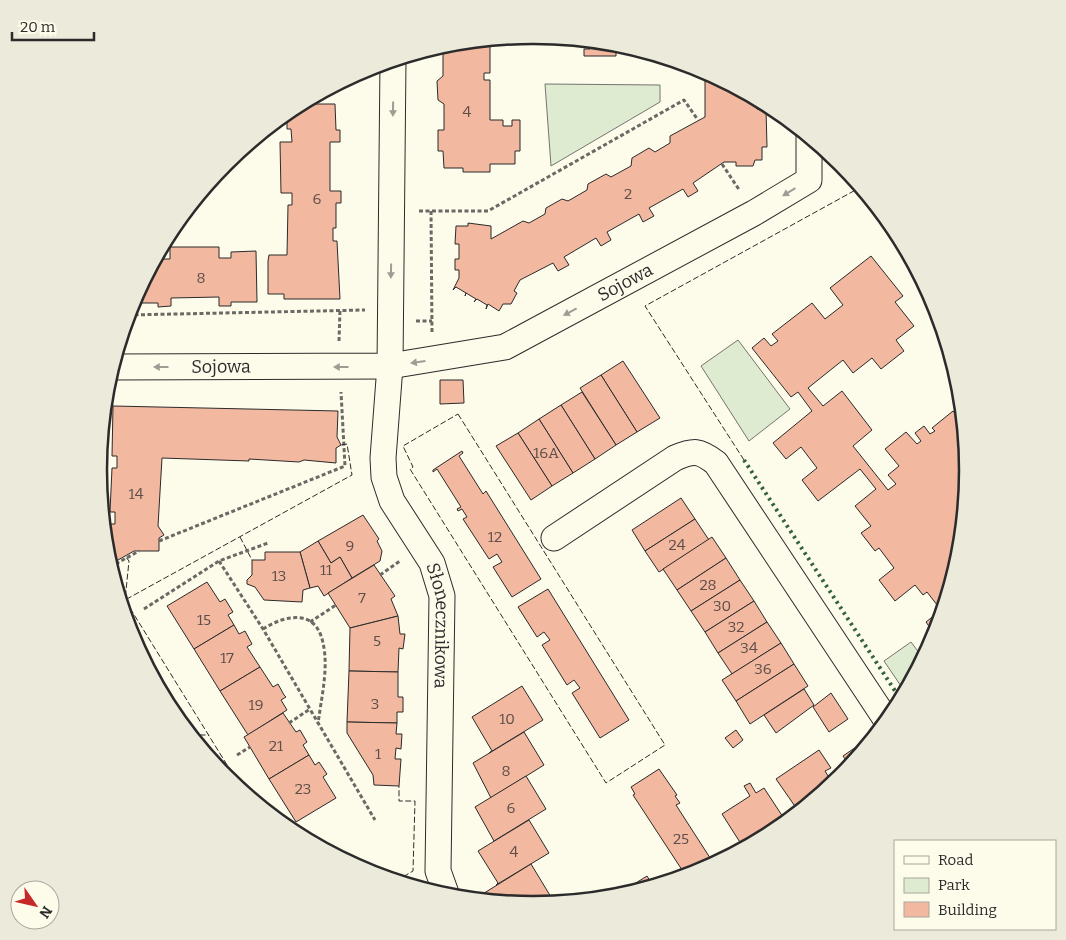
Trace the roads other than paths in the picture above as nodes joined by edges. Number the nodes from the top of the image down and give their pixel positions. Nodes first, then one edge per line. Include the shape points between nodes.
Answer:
1 (393, 67) edge
2 (809, 146) edge
3 (120, 366) edge
4 (390, 366) junction
5 (554, 538) dead end
6 (882, 714) edge
7 (443, 887) edge

1 -> 4 street
2 -> 4 street, Sojowa via 809,180 505,347
4 -> 3 street, Sojowa
4 - 7 street, Słonecznikowa via 384,477 392,500 432,563 442,596 438,872
5 - 6 street via 676,458 691,451 705,455 716,462

